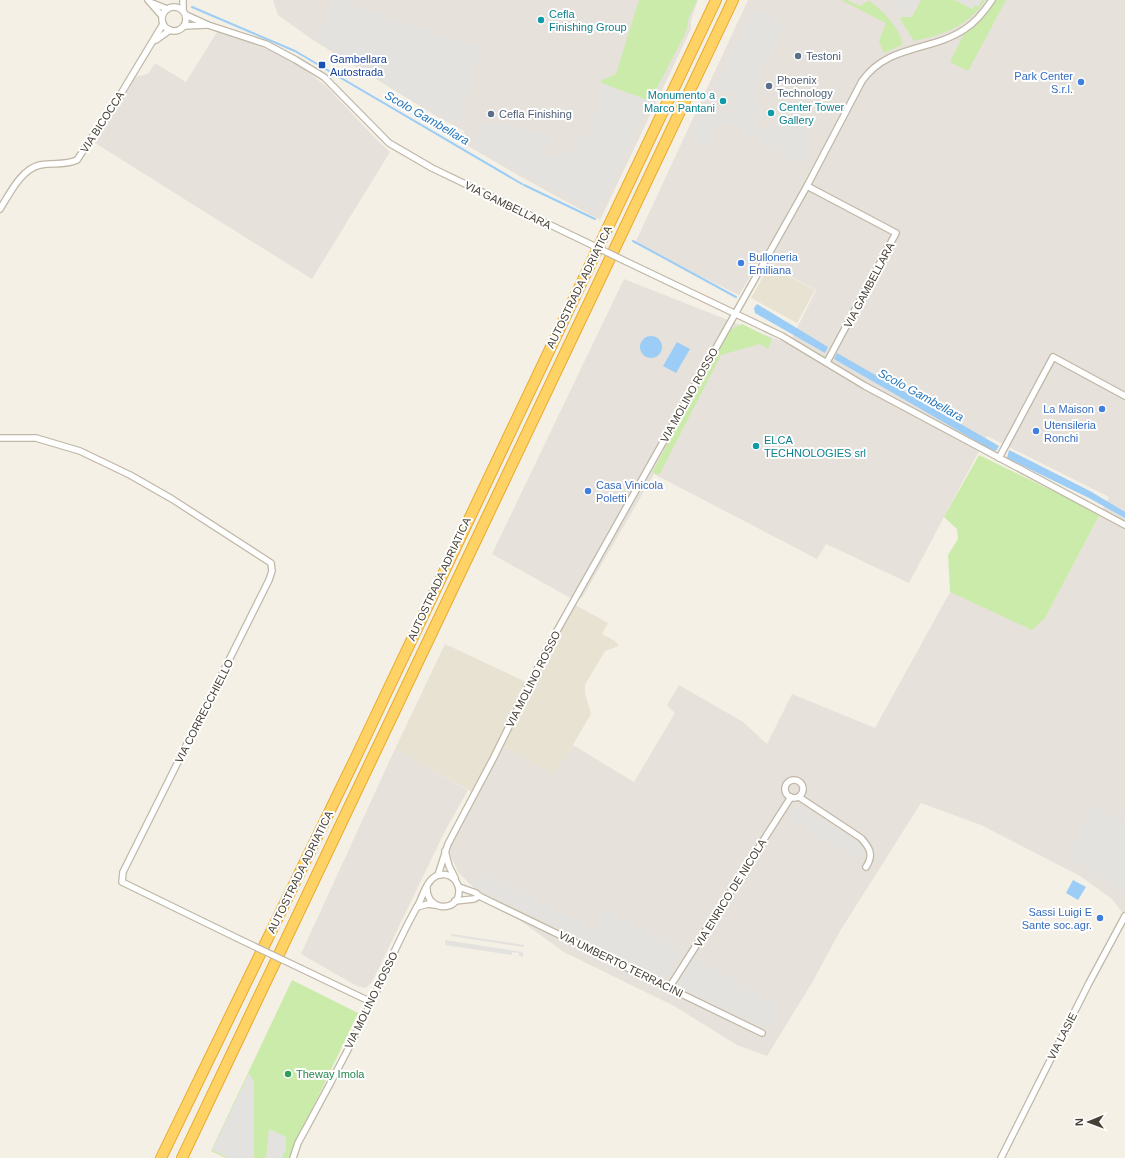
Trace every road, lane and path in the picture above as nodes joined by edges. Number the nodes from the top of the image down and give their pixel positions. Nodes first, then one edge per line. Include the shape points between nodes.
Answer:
1 (182, 0) edge
2 (716, 0) edge
3 (733, 0) edge
4 (992, 0) edge
5 (150, 1) edge
6 (174, 7) junction
7 (167, 9) junction
8 (184, 13) junction
9 (162, 16) junction
10 (163, 24) junction
11 (208, 25) junction
12 (184, 26) junction
13 (170, 30) junction
14 (154, 42) junction
15 (807, 186) junction
16 (0, 209) edge
17 (735, 312) junction
18 (827, 362) junction
19 (1125, 396) edge
20 (0, 438) edge
21 (999, 458) junction
22 (1125, 525) edge
23 (791, 797) junction
24 (799, 797) junction
25 (445, 851) junction
26 (866, 867) dead end
27 (438, 875) junction
28 (458, 884) junction
29 (427, 886) junction
30 (479, 896) junction
31 (455, 901) junction
32 (436, 905) junction
33 (417, 907) junction
34 (1125, 916) edge
35 (670, 988) junction
36 (371, 1002) junction
37 (762, 1033) dead end
38 (161, 1158) edge
39 (182, 1158) edge
40 (292, 1158) edge
41 (1001, 1158) edge

1 - 6 street
1 - 8 street
2 - 38 highway, AUTOSTRADA ADRIATICA via 356,757
3 - 39 highway, AUTOSTRADA ADRIATICA
4 - 15 street, VIA MOLINO ROSSO via 964,30 898,54 874,66 862,81
5 - 7 street
5 - 9 street
6 - 7 street
6 - 8 street
7 - 9 street
8 - 11 street, VIA GAMBELLARA
8 - 12 street
9 - 10 street
10 - 13 street
10 - 14 street, VIA BICOCCA
11 - 12 street, VIA GAMBELLARA
11 - 17 street, VIA GAMBELLARA, bridge via 266,44 324,77 389,143 432,168
12 - 13 street via 178,30
13 - 14 street, VIA BICOCCA
14 - 16 street, VIA BICOCCA via 77,160 66,165 38,165 30,170 18,182
15 - 17 street, VIA MOLINO ROSSO
15 - 18 street, VIA GAMBELLARA via 896,233
17 - 18 street, VIA GAMBELLARA
17 - 25 street, VIA MOLINO ROSSO via 549,646
18 - 21 street, VIA GAMBELLARA
19 - 21 street via 1053,357
20 - 36 street, VIA CORRECCHIELLO, bridge via 36,438 80,451 172,499 271,562 269,580 123,872 122,882
21 - 22 street, VIA GAMBELLARA
23 - 24 street
23 - 24 street via 787,794 786,788 793,780 802,785 803,790
23 - 35 street, VIA ENRICO DE NICOLA
24 - 26 street via 861,838 871,852
25 - 27 street, VIA MOLINO ROSSO
25 - 28 street via 448,866
27 - 28 street via 449,875
27 - 29 street via 433,877
28 - 30 street, VIA UMBERTO TERRACINI
28 - 31 street via 459,892
29 - 32 street via 428,897
29 - 33 street, VIA MOLINO ROSSO
30 - 31 street
30 - 35 street, VIA UMBERTO TERRACINI
31 - 32 street via 446,906
32 - 33 street
33 - 36 street, VIA MOLINO ROSSO
34 - 41 street, VIA LASIE
35 - 37 street, VIA UMBERTO TERRACINI
36 - 40 street, VIA MOLINO ROSSO

